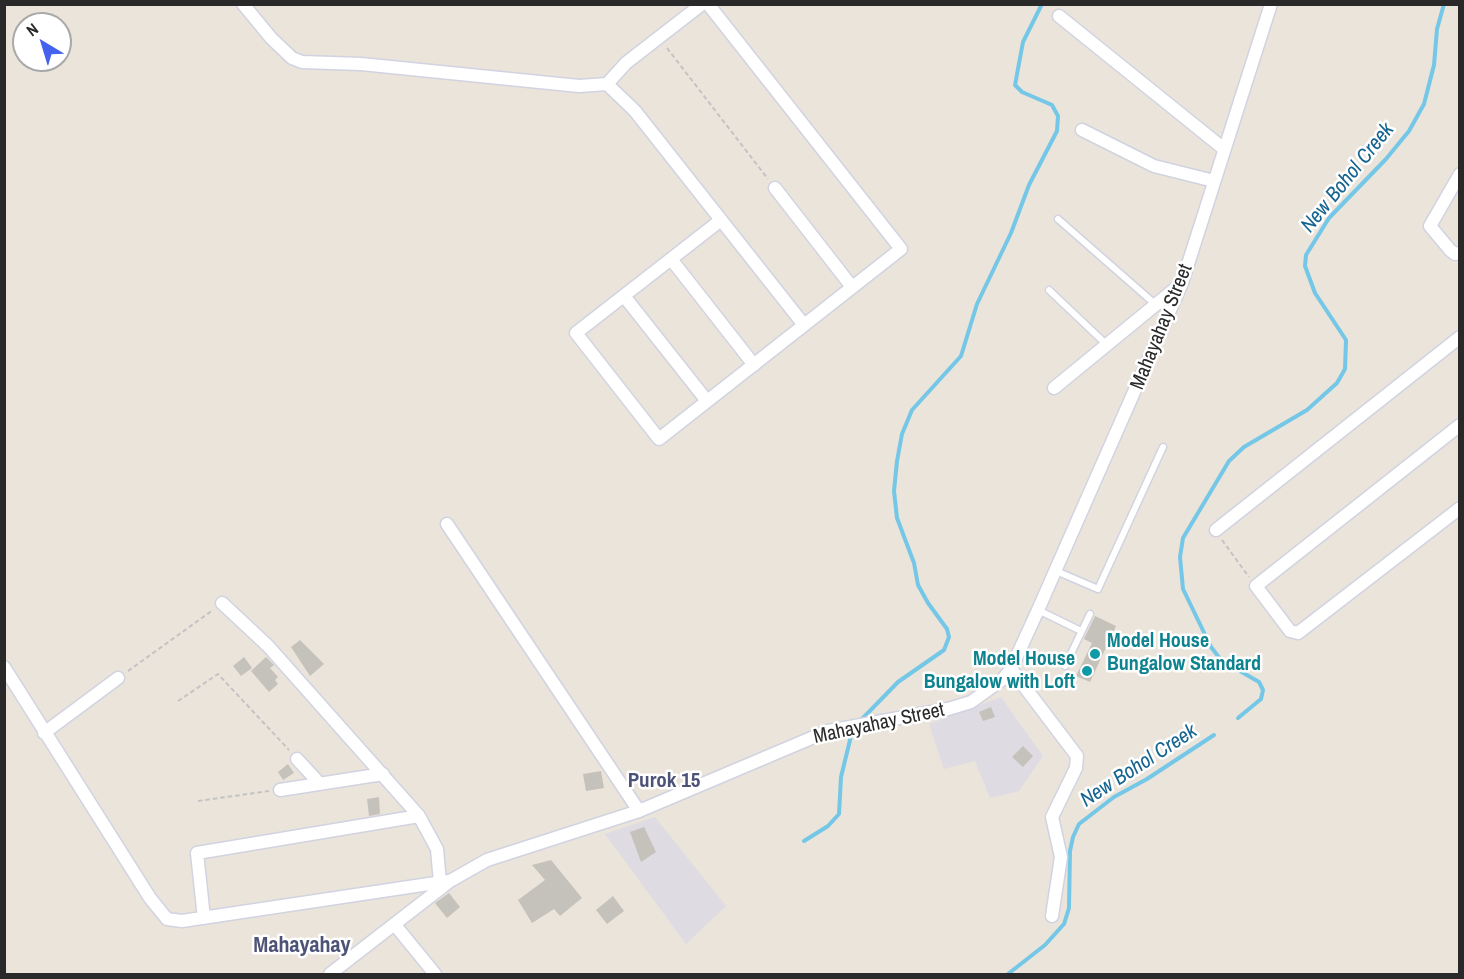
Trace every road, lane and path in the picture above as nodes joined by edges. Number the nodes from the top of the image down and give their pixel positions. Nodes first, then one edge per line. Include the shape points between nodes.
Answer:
1 (243, 4) edge
2 (702, 4) edge
3 (708, 4) edge
4 (1271, 4) edge
5 (1059, 16) dead end
6 (659, 38) junction
7 (607, 84) junction
8 (1082, 130) dead end
9 (1224, 149) junction
10 (1460, 174) edge
11 (1214, 181) junction
12 (775, 188) joint
13 (1058, 219) dead end
14 (721, 220) junction
15 (1460, 253) edge
16 (670, 259) junction
17 (1182, 283) junction
18 (852, 287) junction
19 (1049, 290) dead end
20 (624, 296) junction
21 (1156, 305) junction
22 (804, 325) junction
23 (1460, 337) edge
24 (1107, 345) junction
25 (754, 365) junction
26 (1054, 388) dead end
27 (707, 401) junction
28 (1460, 425) edge
29 (1163, 447) dead end
30 (1460, 508) edge
31 (447, 524) dead end
32 (1216, 530) joint
33 (1056, 571) junction
34 (1256, 586) junction
35 (222, 603) joint
36 (1038, 610) junction
37 (1089, 614) dead end
38 (1081, 631) junction
39 (1065, 666) dead end
40 (4, 667) edge
41 (1011, 669) junction
42 (118, 678) joint
43 (178, 701) dead end
44 (44, 734) junction
45 (297, 759) joint
46 (383, 774) junction
47 (320, 784) junction
48 (280, 790) joint
49 (198, 801) dead end
50 (639, 811) junction
51 (419, 816) junction
52 (445, 882) junction
53 (1052, 916) dead end
54 (204, 918) junction
55 (394, 925) junction
56 (330, 975) edge
57 (435, 975) edge

1 - 7 street via 271,38 302,62 361,64 579,86
2 - 6 street
3 - 18 street via 900,249
4 - 9 street, Mahayahay Street
5 - 9 street
6 - 7 street via 626,63
6 - 12 path
7 - 14 street via 626,100
8 - 11 street via 1154,166
9 - 11 street, Mahayahay Street
10 - 15 street via 1431,225 1450,250
11 - 17 street, Mahayahay Street
12 - 18 street
13 - 21 lane
14 - 16 street
14 - 22 street
16 - 20 street
16 - 25 street
17 - 21 street
17 - 33 street, Mahayahay Street
18 - 22 street
19 - 24 lane
20 - 27 street
20 - 27 street via 576,333 659,439
21 - 24 street
22 - 25 street
23 - 32 street
24 - 26 street
25 - 27 street
28 - 34 street
29 - 33 lane via 1098,589
30 - 34 street via 1298,633 1290,631
31 - 50 street
32 - 34 path
33 - 36 street, Mahayahay Street
35 - 42 path
35 - 46 street via 261,639
36 - 38 lane
36 - 41 street, Mahayahay Street
37 - 38 lane
38 - 39 lane
40 - 44 street
41 - 50 street, Mahayahay Street via 993,689 971,702 828,731
41 - 53 street via 1077,756 1076,768 1052,817 1061,857
42 - 44 street
43 - 45 path via 218,674
44 - 54 street via 162,915 175,921
45 - 47 street
46 - 47 street
46 - 51 street
47 - 48 street
48 - 49 path
50 - 52 street, Mahayahay Street via 507,852
51 - 52 street via 434,840
51 - 54 street via 197,853
52 - 54 street
52 - 55 street, Mahayahay Street
55 - 56 street, Mahayahay Street
55 - 57 street

